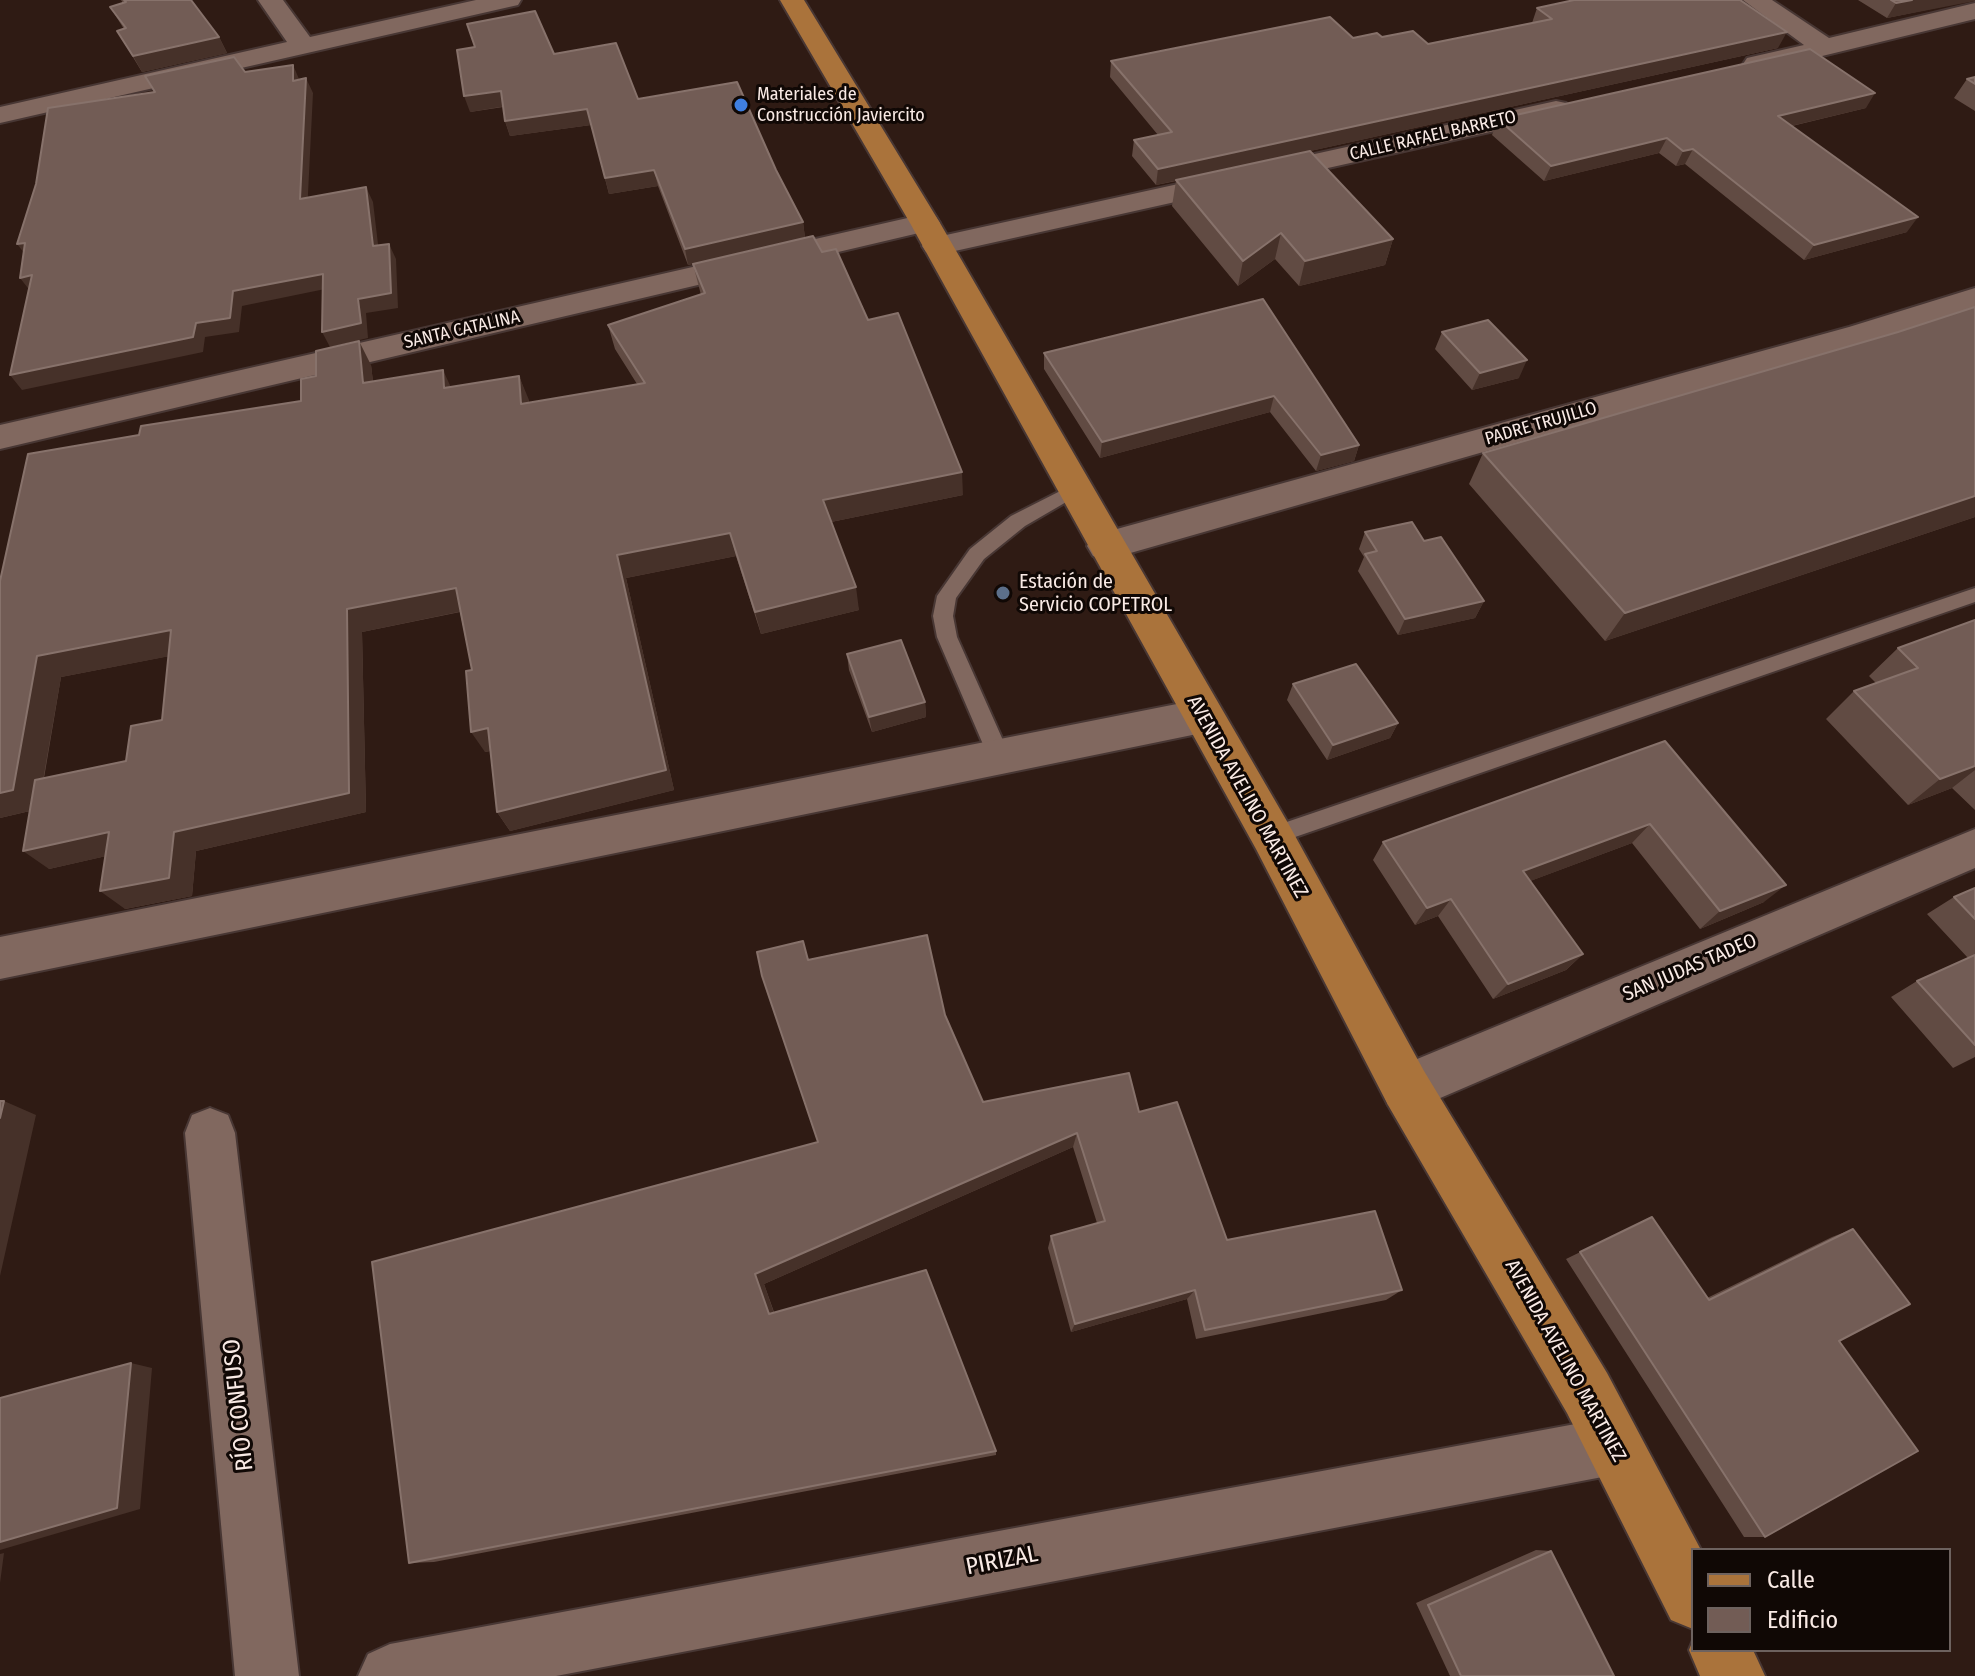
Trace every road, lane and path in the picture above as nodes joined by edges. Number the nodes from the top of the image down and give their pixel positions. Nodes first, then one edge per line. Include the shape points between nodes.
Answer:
1 (270, 0) edge
2 (509, 0) edge
3 (792, 0) edge
4 (1755, 0) edge
5 (1975, 11) edge
6 (302, 45) junction
7 (1826, 48) junction
8 (1736, 69) edge
9 (1583, 103) edge
10 (0, 115) edge
11 (931, 235) junction
12 (1975, 298) edge
13 (0, 437) edge
14 (1074, 490) junction
15 (1106, 546) junction
16 (1975, 595) edge
17 (1202, 716) junction
18 (999, 756) junction
19 (1272, 836) junction
20 (1975, 848) edge
21 (0, 958) edge
22 (1406, 1088) junction
23 (210, 1133) dead end
24 (1613, 1446) junction
25 (1691, 1594) edge
26 (1721, 1652) edge
27 (267, 1676) edge
28 (390, 1676) edge
29 (1733, 1676) edge

1 - 6 street
2 - 6 street
3 - 11 main road, AVENIDA AVELINO MARTINEZ
4 - 7 street
5 - 7 street
6 - 10 street
7 - 8 street
9 - 11 street, CALLE RAFAEL BARRETO
11 - 13 street, SANTA CATALINA
11 - 14 main road, AVENIDA AVELINO MARTINEZ
12 - 15 street, PADRE TRUJILLO
14 - 15 main road, AVENIDA AVELINO MARTINEZ
14 - 18 lane via 1018,521 977,554 947,596 947,637
15 - 17 main road, AVENIDA AVELINO MARTINEZ
16 - 19 lane
17 - 18 street
17 - 19 main road, AVENIDA AVELINO MARTINEZ
18 - 21 street
19 - 22 main road, AVENIDA AVELINO MARTINEZ
20 - 22 street, SAN JUDAS TADEO
22 - 24 main road, AVENIDA AVELINO MARTINEZ via 1587,1393
23 - 27 street, RÍO CONFUSO
24 - 25 main road, AVENIDA AVELINO MARTINEZ
24 - 28 street, PIRIZAL
26 - 29 main road

